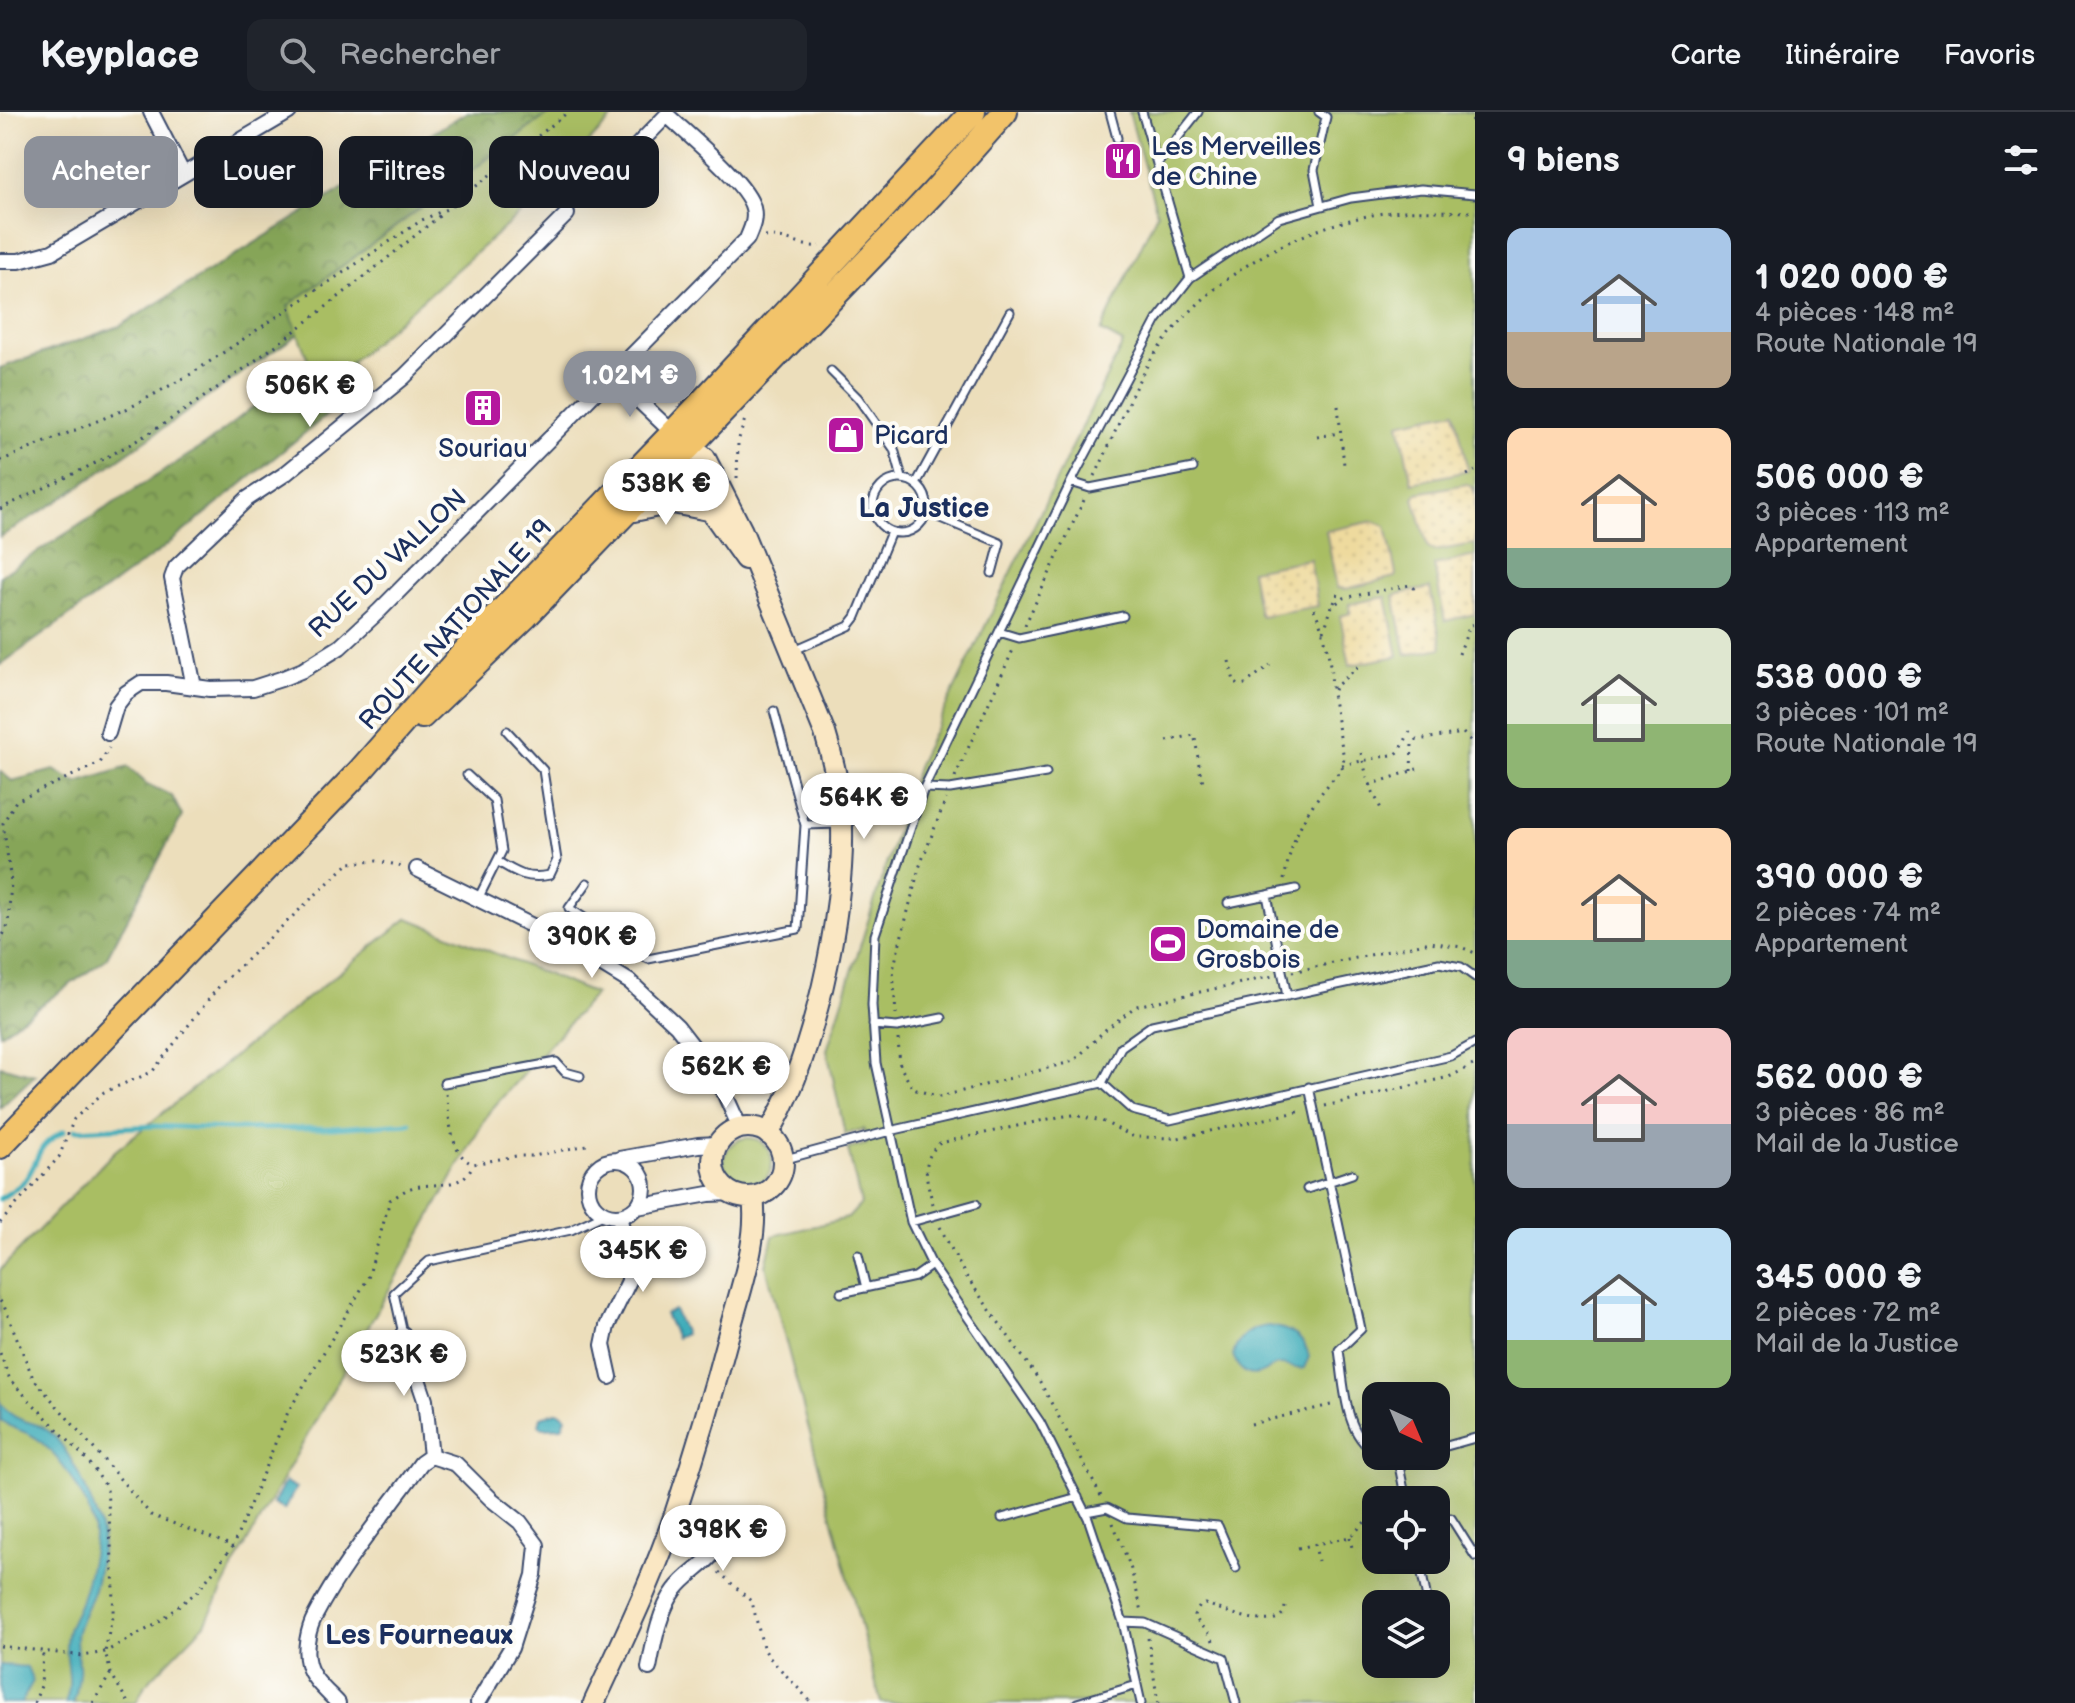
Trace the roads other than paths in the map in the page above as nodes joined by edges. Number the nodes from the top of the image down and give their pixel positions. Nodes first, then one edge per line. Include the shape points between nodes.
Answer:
1 (151, 112) edge
2 (289, 112) edge
3 (973, 112) edge
4 (1005, 112) edge
5 (1110, 112) edge
6 (1142, 112) edge
7 (1198, 112) edge
8 (1325, 114) edge
9 (647, 136) edge
10 (1117, 138) dead end
11 (1157, 164) junction
12 (183, 174) junction
13 (1475, 194) edge
14 (1321, 206) junction
15 (567, 214) dead end
16 (0, 261) edge
17 (1190, 278) junction
18 (1010, 312) dead end
19 (831, 371) dead end
20 (613, 376) junction
21 (690, 445) junction
22 (1193, 468) dead end
23 (902, 478) junction
24 (1071, 482) junction
25 (916, 484) junction
26 (708, 510) junction
27 (926, 512) junction
28 (624, 513) junction
29 (891, 532) junction
30 (992, 573) dead end
31 (763, 586) junction
32 (1123, 616) dead end
33 (999, 632) junction
34 (792, 651) junction
35 (194, 687) junction
36 (774, 711) dead end
37 (507, 731) dead end
38 (108, 733) road end
39 (360, 771) junction
40 (1046, 773) dead end
41 (467, 775) dead end
42 (924, 788) junction
43 (842, 824) junction
44 (805, 825) junction
45 (497, 861) junction
46 (417, 869) road end
47 (587, 883) dead end
48 (1296, 889) dead end
49 (1267, 895) junction
50 (478, 899) junction
51 (1228, 903) dead end
52 (1475, 977) edge
53 (1287, 996) junction
54 (942, 1018) dead end
55 (873, 1025) junction
56 (808, 1040) junction
57 (1475, 1043) edge
58 (580, 1076) dead end
59 (444, 1083) road end
60 (1102, 1083) junction
61 (1309, 1087) junction
62 (740, 1128) junction
63 (890, 1131) junction
64 (768, 1134) junction
65 (718, 1144) junction
66 (0, 1146) edge
67 (782, 1157) junction
68 (609, 1161) junction
69 (1352, 1174) dead end
70 (1328, 1181) junction
71 (1307, 1189) dead end
72 (732, 1193) junction
73 (753, 1197) junction
74 (976, 1204) dead end
75 (637, 1207) junction
76 (612, 1215) junction
77 (911, 1222) junction
78 (858, 1255) dead end
79 (932, 1265) junction
80 (866, 1288) junction
81 (841, 1293) dead end
82 (403, 1334) joint
83 (610, 1377) dead end
84 (1475, 1438) edge
85 (1362, 1440) edge
86 (1450, 1445) edge
87 (431, 1456) junction
88 (1078, 1497) junction
89 (675, 1512) junction
90 (1086, 1512) junction
91 (1002, 1518) dead end
92 (1450, 1518) edge
93 (1475, 1556) edge
94 (1236, 1568) dead end
95 (1123, 1622) junction
96 (649, 1668) dead end
97 (1137, 1685) junction
98 (338, 1703) edge
99 (478, 1703) edge
100 (594, 1703) edge
101 (1077, 1703) edge
102 (1141, 1703) edge
103 (1236, 1703) edge

1 - 12 street
2 - 12 street
3 - 21 main road, ROUTE NATIONALE 19
4 - 21 main road, ROUTE NATIONALE 19
5 - 10 lane
6 - 11 lane
7 - 11 lane
8 - 14 lane via 1314,170
9 - 20 street, RUE DU VALLON via 667,115 746,191 754,223 747,239
11 - 17 lane
12 - 16 street via 52,252
13 - 14 lane via 1421,189
14 - 17 lane via 1279,218
15 - 35 street via 404,377 247,499 176,567 172,578
17 - 24 lane via 1157,320
18 - 25 lane
19 - 23 lane via 858,398 894,449
20 - 21 street
20 - 35 street, RUE DU VALLON via 340,647 303,670 253,688
21 - 26 street via 689,480
21 - 28 main road, ROUTE NATIONALE 19
21 - 31 street via 742,531
21 - 39 main road, ROUTE NATIONALE 19 via 489,624
22 - 24 lane via 1090,488
23 - 25 lane
23 - 29 lane via 885,483 873,505 878,521
24 - 33 lane
25 - 27 lane via 925,495
26 - 28 street via 673,503
26 - 31 street
27 - 29 lane via 914,529
27 - 30 lane via 1000,543
28 - 39 main road, ROUTE NATIONALE 19 via 446,695
29 - 34 lane via 849,626
31 - 34 street
32 - 33 lane via 1019,638
33 - 42 lane
34 - 43 street via 832,756
35 - 38 street, RUE DU VALLON via 141,683 116,706
36 - 44 lane
37 - 45 lane via 543,770 557,860 550,875 534,879
39 - 66 main road, ROUTE NATIONALE 19
40 - 42 lane via 950,789
41 - 45 lane via 494,800 502,851
42 - 55 lane via 875,935
43 - 44 lane
43 - 56 street via 831,937
44 - 47 lane via 798,929 648,959 569,908
45 - 50 lane
46 - 50 street
48 - 49 lane
49 - 51 lane
49 - 53 lane
50 - 62 street via 630,982 677,1026 718,1079
52 - 53 lane via 1461,967 1439,963
53 - 60 lane via 1152,1025 1121,1047
54 - 55 lane via 897,1027
55 - 63 lane
56 - 64 street
56 - 67 street via 806,1069
57 - 61 lane via 1451,1056
58 - 59 lane via 565,1072 556,1062
60 - 61 lane via 1132,1110 1170,1120
60 - 63 lane
61 - 70 lane
62 - 64 street
62 - 65 street
63 - 67 lane
63 - 77 lane
64 - 67 street
65 - 68 street
65 - 72 street via 713,1155 716,1177
67 - 73 street via 775,1184
68 - 75 street via 627,1162 640,1173 644,1190
68 - 76 street via 598,1166 588,1182 591,1201
69 - 70 lane
70 - 71 lane
70 - 85 lane via 1361,1329 1339,1350 1349,1413
72 - 73 street
72 - 75 street
73 - 89 street via 754,1224 742,1286
74 - 77 lane
75 - 76 street
76 - 82 lane via 571,1230 429,1261 394,1293
76 - 83 street via 629,1256 629,1281 603,1345
77 - 79 lane
78 - 80 lane
79 - 80 lane via 915,1277
79 - 88 lane via 1040,1422
80 - 81 lane
82 - 87 street via 425,1400
84 - 86 lane
87 - 98 street via 358,1548 313,1618 308,1666
87 - 99 street via 456,1464 520,1522 537,1545 534,1575 511,1648
88 - 90 lane
88 - 91 lane
89 - 96 street via 704,1522 720,1539 708,1560 674,1591 658,1626
89 - 100 street
90 - 94 lane via 1107,1508 1127,1518 1218,1526
90 - 95 lane
92 - 93 lane
95 - 97 lane
95 - 103 lane via 1145,1623 1224,1658
97 - 101 lane
97 - 102 lane

